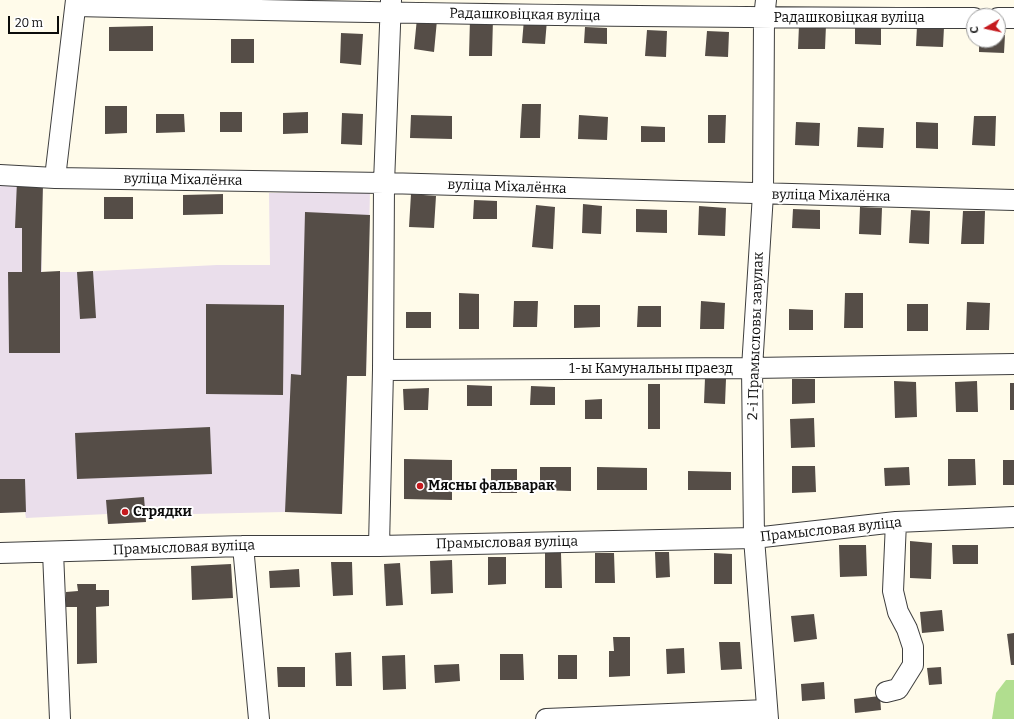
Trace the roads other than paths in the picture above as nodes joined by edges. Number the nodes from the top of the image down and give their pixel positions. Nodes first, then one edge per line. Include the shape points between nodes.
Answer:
1 (76, 3) edge
2 (391, 6) edge
3 (765, 9) edge
4 (966, 18) edge
5 (0, 175) edge
6 (55, 178) junction
7 (384, 183) junction
8 (763, 194) junction
9 (1014, 200) edge
10 (1014, 364) edge
11 (752, 368) junction
12 (383, 370) junction
13 (1014, 517) edge
14 (896, 522) junction
15 (754, 538) junction
16 (243, 546) junction
17 (379, 546) junction
18 (53, 552) junction
19 (0, 553) edge
20 (886, 692) dead end
21 (768, 714) edge
22 (60, 719) edge
23 (259, 719) edge
24 (546, 719) edge

1 - 2 street, Радашковіцкая вуліца
1 - 6 street
2 - 3 street, Радашковіцкая вуліца
2 - 7 street
3 - 4 street, Радашковіцкая вуліца
3 - 8 street, 2-і Прамысловы завулак
5 - 6 street, вуліца Міхалёнка
6 - 7 street, вуліца Міхалёнка
7 - 8 street, вуліца Міхалёнка
7 - 12 street
8 - 9 street, вуліца Міхалёнка
8 - 11 street, 2-і Прамысловы завулак
10 - 11 street, 1-ы Камунальны праезд
11 - 12 street, 1-ы Камунальны праезд
11 - 15 street, 2-і Прамысловы завулак
12 - 17 street
13 - 14 street, Прамысловая вуліца
14 - 15 street, Прамысловая вуліца
14 - 20 street via 894,591 898,612 914,647 913,665 898,689
15 - 17 street, Прамысловая вуліца
15 - 21 street, 2-і Прамысловы завулак
16 - 17 street, Прамысловая вуліца
16 - 18 street, Прамысловая вуліца
16 - 23 street
18 - 19 street, Прамысловая вуліца
18 - 22 street
21 - 24 street

